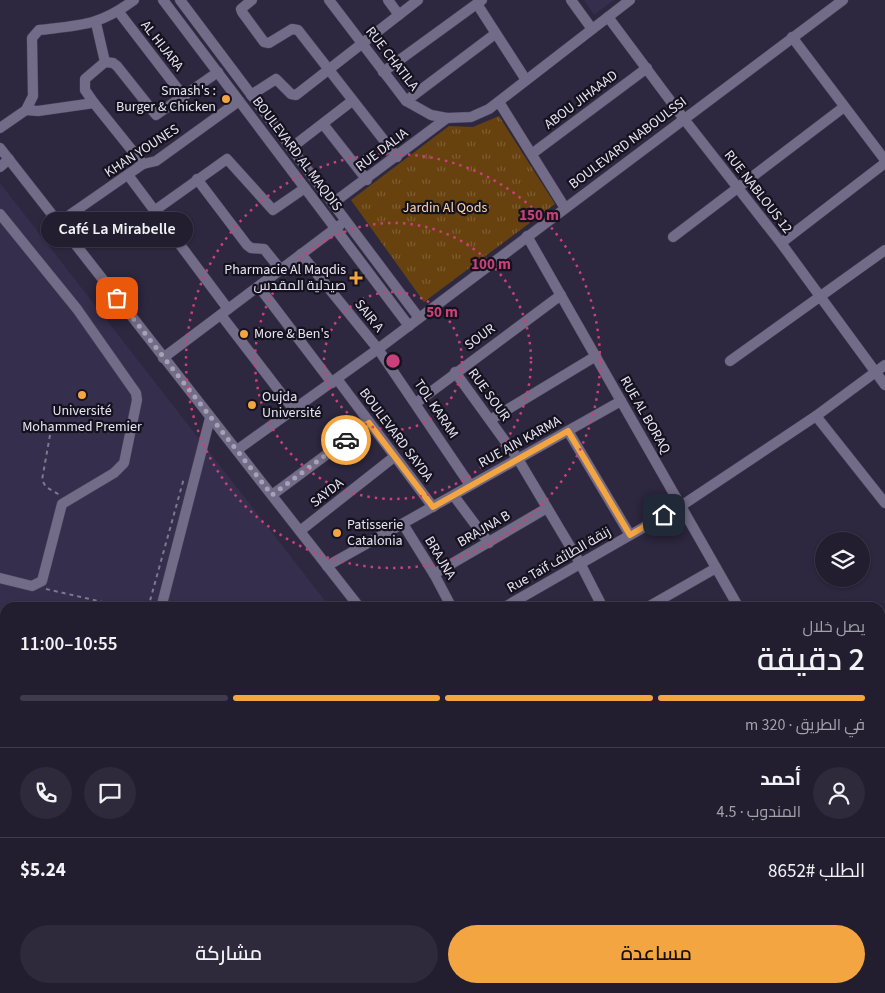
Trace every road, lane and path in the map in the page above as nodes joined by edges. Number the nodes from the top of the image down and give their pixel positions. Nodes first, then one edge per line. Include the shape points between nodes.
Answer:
1 (134, 0) edge
2 (163, 0) edge
3 (252, 0) edge
4 (329, 0) edge
5 (388, 0) edge
6 (418, 0) edge
7 (571, 0) edge
8 (630, 0) edge
9 (843, 0) edge
10 (182, 1) edge
11 (479, 2) edge
12 (830, 3) edge
13 (118, 11) junction
14 (172, 11) junction
15 (399, 15) junction
16 (608, 17) junction
17 (96, 23) junction
18 (592, 28) junction
19 (495, 34) junction
20 (792, 37) junction
21 (363, 45) junction
22 (105, 62) junction
23 (646, 68) junction
24 (329, 71) junction
25 (218, 72) junction
26 (384, 72) junction
27 (526, 80) junction
28 (251, 95) junction
29 (184, 97) junction
30 (239, 101) junction
31 (352, 101) junction
32 (406, 101) junction
33 (499, 102) junction
34 (94, 104) junction
35 (844, 107) junction
36 (26, 110) junction
37 (447, 118) junction
38 (684, 119) junction
39 (322, 124) junction
40 (0, 128) edge
41 (0, 148) edge
42 (291, 148) junction
43 (532, 153) junction
44 (397, 156) junction
45 (9, 159) junction
46 (885, 161) edge
47 (143, 164) junction
48 (0, 167) edge
49 (128, 175) junction
50 (197, 179) junction
51 (367, 180) junction
52 (305, 188) junction
53 (736, 188) junction
54 (334, 203) junction
55 (565, 208) junction
56 (154, 211) junction
57 (0, 214) edge
58 (346, 220) junction
59 (58, 223) junction
60 (335, 228) junction
61 (527, 236) junction
62 (673, 237) dead end
63 (781, 243) junction
64 (885, 250) edge
65 (301, 254) junction
66 (280, 270) junction
67 (259, 287) junction
68 (561, 295) junction
69 (821, 297) junction
70 (224, 312) junction
71 (419, 318) junction
72 (408, 326) junction
73 (378, 349) junction
74 (596, 356) junction
75 (163, 358) junction
76 (730, 361) dead end
77 (885, 365) edge
78 (455, 372) junction
79 (875, 372) junction
80 (334, 381) junction
81 (885, 385) edge
82 (621, 401) junction
83 (416, 403) junction
84 (294, 410) junction
85 (816, 416) junction
86 (210, 418) junction
87 (490, 420) junction
88 (369, 423) junction
89 (568, 431) junction
90 (50, 435) dead end
91 (237, 450) junction
92 (394, 457) junction
93 (518, 459) junction
94 (470, 485) junction
95 (272, 495) junction
96 (454, 496) junction
97 (68, 500) junction
98 (885, 503) edge
99 (681, 506) junction
100 (433, 507) junction
101 (547, 508) junction
102 (403, 524) junction
103 (300, 531) junction
104 (630, 535) junction
105 (489, 543) junction
106 (580, 563) junction
107 (327, 566) junction
108 (716, 568) junction
109 (434, 574) junction
110 (0, 578) edge
111 (39, 584) junction
112 (103, 602) edge
113 (163, 602) edge
114 (355, 602) edge
115 (449, 602) edge
116 (513, 602) edge
117 (600, 602) edge
118 (658, 602) edge
119 (736, 602) edge

1 - 13 street
2 - 14 street, BOULEVARD AL MAQDIS
3 - 24 street via 241,9 266,43 292,29 298,30
4 - 21 street, RUE CHATILA
5 - 15 street
6 - 15 street
7 - 18 street
8 - 16 street
9 - 12 street, BOULEVARD NABOULSSI
10 - 14 street
10 - 28 street, BOULEVARD AL MAQDIS
11 - 19 street
11 - 26 street
12 - 20 street, BOULEVARD NABOULSSI
13 - 17 street
13 - 29 street, AL HIJARA
14 - 25 street, BOULEVARD AL MAQDIS
15 - 21 street
16 - 18 street
16 - 23 street, RUE NABLOUS 12
17 - 22 street
17 - 36 street via 34,33 34,87
18 - 27 street
19 - 27 street
19 - 32 street
20 - 35 street
20 - 38 street, BOULEVARD NABOULSSI
21 - 24 street
21 - 26 street, RUE CHATILA
22 - 29 street via 117,66 156,116
22 - 34 street via 85,79 85,90
23 - 38 street, RUE NABLOUS 12
23 - 43 street, ABOU JIHAAAD
24 - 28 street via 296,95 276,79
24 - 31 street
25 - 29 street
25 - 30 street, BOULEVARD AL MAQDIS
26 - 32 street, RUE CHATILA
27 - 33 street
28 - 42 street, BOULEVARD AL MAQDIS
30 - 47 street, KHAN YOUNES via 156,161
30 - 52 street, BOULEVARD AL MAQDIS
31 - 39 street
31 - 44 street
32 - 37 street, RUE CHATILA via 431,115
33 - 37 street via 476,116
33 - 43 street
34 - 36 street
34 - 47 street
35 - 46 street
35 - 53 street
36 - 40 street
37 - 44 street, RUE DALIA
38 - 53 street, RUE NABLOUS 12
38 - 55 street, BOULEVARD NABOULSSI
39 - 42 street
39 - 51 street
41 - 45 street
42 - 54 street, BOULEVARD AL MAQDIS
43 - 55 street
44 - 51 street, RUE DALIA
45 - 48 street
45 - 59 street
46 - 63 street
47 - 49 street, KHAN YOUNES
49 - 56 street
49 - 59 street, KHAN YOUNES
50 - 52 street via 227,159 273,210
50 - 56 street
50 - 66 street via 247,245 266,252
51 - 54 street, RUE DALIA
52 - 60 street, BOULEVARD AL MAQDIS
53 - 62 street
53 - 63 street, RUE NABLOUS 12
54 - 58 street, BOULEVARD AL MAQDIS
55 - 61 street, BOULEVARD NABOULSSI
56 - 70 street
57 - 97 street via 77,308 136,393 137,408 124,464
58 - 60 street
58 - 71 street, BOULEVARD AL MAQDIS
59 - 75 street
60 - 65 street
60 - 72 street, BOULEVARD AL MAQDIS
61 - 68 street, RUE AL BORAQ
61 - 71 street, BOULEVARD NABOULSSI
63 - 69 street, RUE NABLOUS 12
64 - 69 street
65 - 66 street
65 - 73 street, SAIR A
66 - 67 street
67 - 70 street
67 - 80 street, BOULEVARD SAYDA
68 - 74 street, RUE AL BORAQ
68 - 78 street, SOUR
69 - 76 street
69 - 79 street, RUE NABLOUS 12
70 - 75 street
70 - 84 street
71 - 72 street, BOULEVARD NABOULSSI
72 - 73 street, BOULEVARD NABOULSSI
73 - 80 street, BOULEVARD NABOULSSI
73 - 83 street, TOL KARAM
74 - 82 street, RUE AL BORAQ
74 - 87 street
75 - 86 street
77 - 79 street, Rue Taïf زنقة الطائف
78 - 83 street, SOUR
78 - 87 street, RUE SOUR
79 - 81 street, RUE NABLOUS 12
79 - 85 street, Rue Taïf زنقة الطائف
80 - 84 street, BOULEVARD NABOULSSI
80 - 88 street, BOULEVARD SAYDA
82 - 89 street, RUE AIN KARMA
82 - 99 street, RUE AL BORAQ
83 - 94 street, TOL KARAM
84 - 91 street, BOULEVARD NABOULSSI
85 - 98 street
85 - 99 street, Rue Taïf زنقة الطائف
86 - 91 street
86 - 113 street
87 - 93 street, RUE SOUR
88 - 92 street, BOULEVARD SAYDA
88 - 95 street
89 - 93 street, RUE AIN KARMA
89 - 104 street
90 - 97 path via 42,480 49,489
91 - 95 street
92 - 100 street, BOULEVARD SAYDA
92 - 103 street, SAYDA
93 - 94 street, RUE AIN KARMA
93 - 101 street, RUE SOUR
94 - 96 street, RUE AIN KARMA
95 - 103 street
96 - 100 street, RUE AIN KARMA
96 - 105 street
97 - 111 street via 59,512 44,577
99 - 104 street, Rue Taïf زنقة الطائف
99 - 108 street, RUE AL BORAQ
100 - 102 street, RUE AIN KARMA
101 - 105 street, BRAJNA B
101 - 106 street, RUE SOUR
102 - 107 street, RUE AIN KARMA
102 - 109 street, BRAJNA
103 - 107 street
104 - 106 street, Rue Taïf زنقة الطائف
105 - 109 street, BRAJNA B
106 - 116 street, Rue Taïf زنقة الطائف
106 - 117 street, RUE SOUR
107 - 114 street
108 - 118 street
108 - 119 street, RUE AL BORAQ
109 - 115 street, BRAJNA
110 - 111 street via 32,586
111 - 112 path via 47,589

